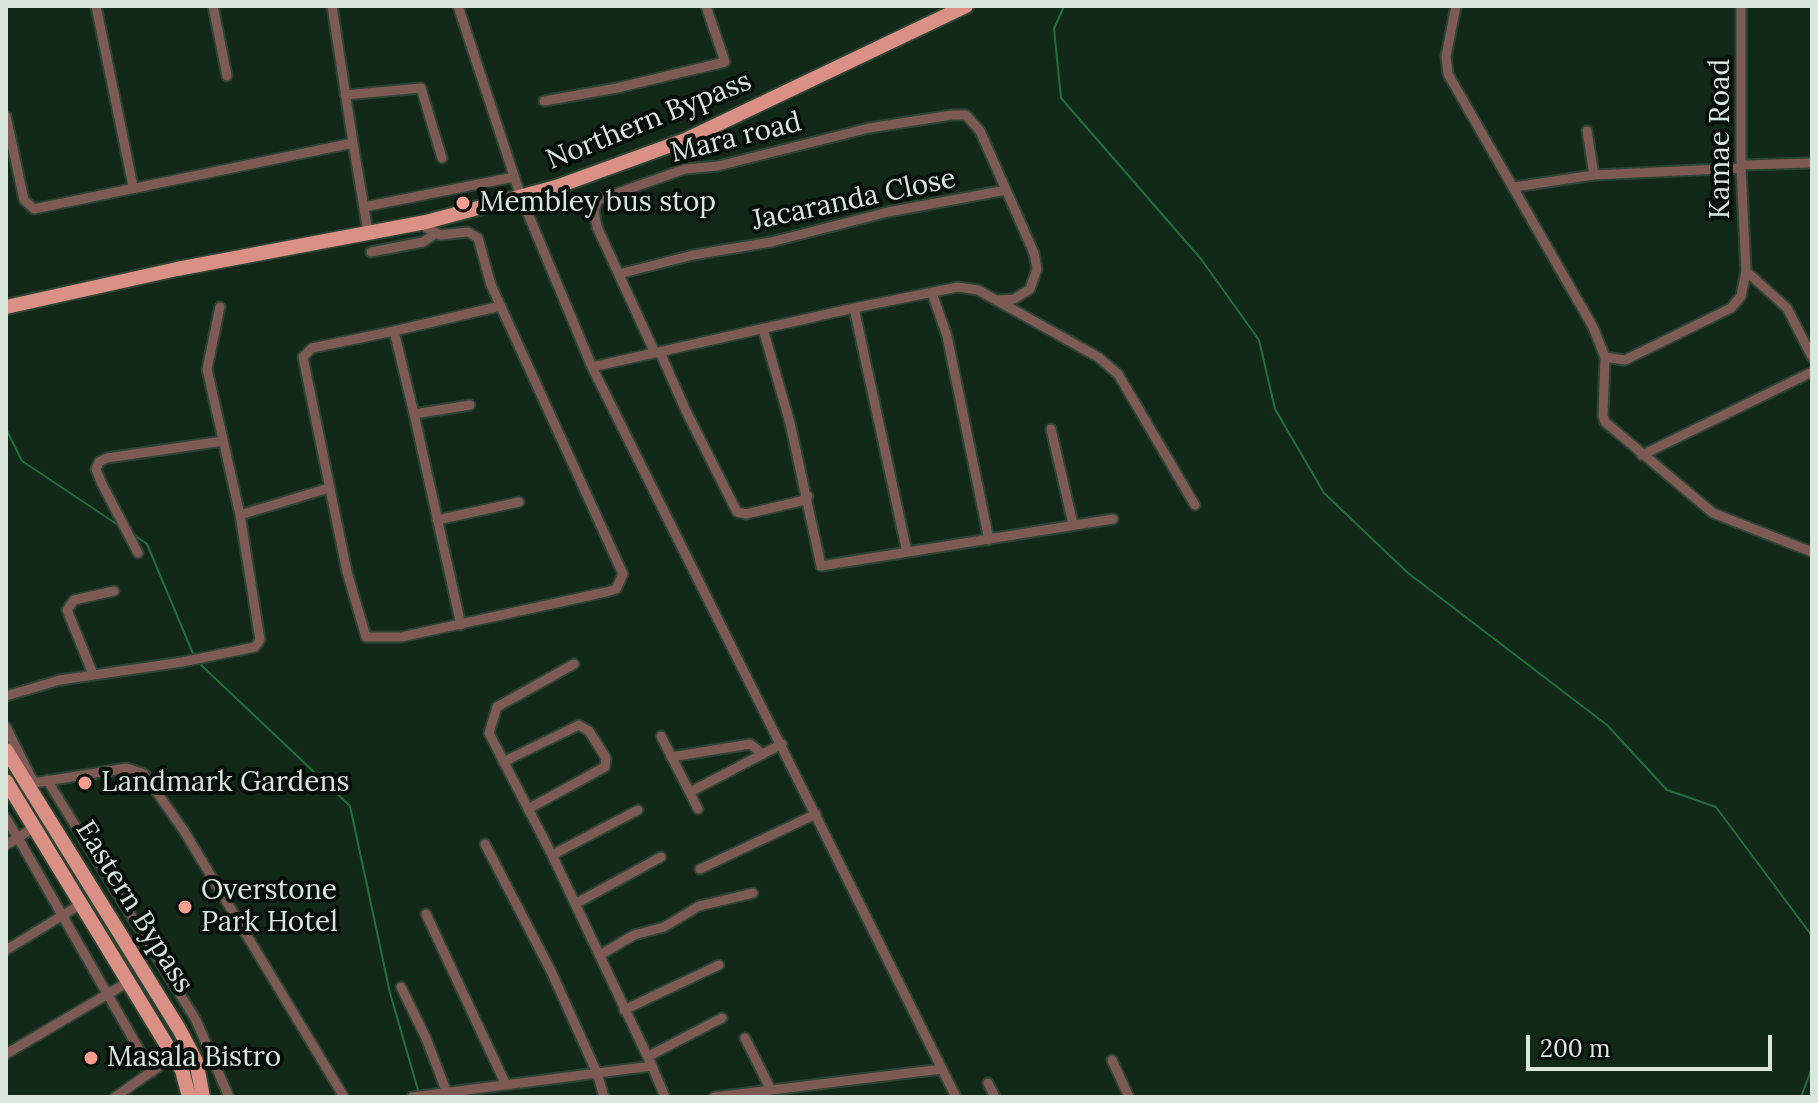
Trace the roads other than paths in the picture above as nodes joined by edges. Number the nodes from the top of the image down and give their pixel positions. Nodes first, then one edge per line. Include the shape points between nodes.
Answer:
1 (96, 6) edge
2 (213, 6) edge
3 (332, 6) edge
4 (459, 6) edge
5 (706, 6) edge
6 (966, 6) edge
7 (1456, 6) edge
8 (1741, 6) edge
9 (227, 76) dead end
10 (345, 95) junction
11 (544, 101) dead end
12 (6, 116) edge
13 (1587, 131) dead end
14 (353, 143) junction
15 (442, 158) dead end
16 (1812, 163) edge
17 (1741, 166) junction
18 (1594, 175) junction
19 (514, 177) junction
20 (133, 186) junction
21 (1514, 187) junction
22 (1006, 190) junction
23 (521, 197) junction
24 (364, 207) junction
25 (431, 227) junction
26 (368, 232) junction
27 (371, 252) dead end
28 (1746, 271) junction
29 (619, 274) junction
30 (932, 293) junction
31 (999, 300) junction
32 (501, 306) junction
33 (6, 307) edge
34 (220, 307) dead end
35 (854, 308) junction
36 (763, 329) junction
37 (394, 331) junction
38 (658, 352) junction
39 (1605, 357) junction
40 (1812, 357) edge
41 (592, 367) junction
42 (1812, 372) edge
43 (470, 405) dead end
44 (414, 414) junction
45 (1051, 429) dead end
46 (223, 441) junction
47 (1642, 455) junction
48 (329, 488) junction
49 (808, 496) junction
50 (519, 502) dead end
51 (1195, 505) dead end
52 (240, 515) junction
53 (1113, 519) dead end
54 (437, 520) junction
55 (1073, 524) junction
56 (989, 540) junction
57 (907, 552) junction
58 (1812, 552) edge
59 (138, 553) dead end
60 (114, 591) dead end
61 (461, 625) junction
62 (574, 664) dead end
63 (93, 674) junction
64 (6, 696) edge
65 (6, 727) edge
66 (661, 736) dead end
67 (782, 744) junction
68 (6, 750) edge
69 (763, 754) junction
70 (671, 757) junction
71 (503, 762) junction
72 (47, 780) junction
73 (6, 781) edge
74 (30, 784) junction
75 (690, 792) junction
76 (528, 809) junction
77 (698, 809) dead end
78 (638, 810) dead end
79 (816, 814) junction
80 (6, 818) edge
81 (34, 827) junction
82 (18, 838) junction
83 (485, 844) dead end
84 (6, 845) edge
85 (552, 855) junction
86 (661, 857) dead end
87 (700, 869) dead end
88 (109, 880) junction
89 (69, 885) junction
90 (93, 889) junction
91 (753, 893) dead end
92 (51, 895) junction
93 (81, 904) junction
94 (575, 904) junction
95 (426, 914) dead end
96 (63, 915) junction
97 (6, 950) edge
98 (600, 955) junction
99 (719, 965) dead end
100 (128, 982) junction
101 (401, 987) dead end
102 (107, 994) junction
103 (624, 1010) junction
104 (722, 1018) dead end
105 (196, 1020) junction
106 (179, 1029) junction
107 (745, 1038) dead end
108 (6, 1054) edge
109 (174, 1056) junction
110 (1112, 1060) dead end
111 (650, 1061) junction
112 (942, 1069) junction
113 (152, 1072) junction
114 (597, 1073) junction
115 (988, 1083) dead end
116 (509, 1085) junction
117 (771, 1090) junction
118 (447, 1093) junction
119 (115, 1097) edge
120 (189, 1097) edge
121 (203, 1097) edge
122 (229, 1097) edge
123 (344, 1097) edge
124 (412, 1097) edge
125 (516, 1097) edge
126 (604, 1097) edge
127 (665, 1097) edge
128 (714, 1097) edge
129 (956, 1097) edge
130 (995, 1097) edge
131 (1129, 1097) edge

1 - 20 street
2 - 9 street
3 - 10 street
4 - 19 street
5 - 11 street via 725,62
6 - 23 main road, Northern Bypass via 685,140
7 - 21 street via 1446,56 1448,74
8 - 17 street, Kamae Road
10 - 14 street
10 - 15 street via 421,88
12 - 20 street via 30,208
13 - 18 street
14 - 20 street
14 - 24 street
16 - 17 street
17 - 18 street
17 - 28 street, Kamae Road
18 - 21 street
19 - 23 street
19 - 24 street
21 - 39 street
22 - 29 street, Jacaranda Close
22 - 29 street, Mara road via 983,136 966,115 869,128 718,166 685,169 598,200 597,227
22 - 31 street via 1037,269 1027,292
23 - 25 main road, Northern Bypass
23 - 41 street
24 - 26 street
25 - 26 main road, Northern Bypass
25 - 27 street via 423,242
25 - 32 street via 476,235
26 - 33 main road, Northern Bypass
28 - 39 street via 1741,296 1731,308 1625,360
28 - 40 street via 1787,308
29 - 38 street, Mara road
30 - 31 street via 970,288
30 - 35 street
30 - 56 street via 947,336
31 - 51 street via 1118,374
32 - 37 street
32 - 61 street via 623,574 616,589
34 - 46 street via 207,369
35 - 36 street
35 - 57 street
36 - 38 street
36 - 49 street
37 - 44 street
37 - 48 street via 312,348 303,357
38 - 41 street
38 - 49 street, Mara road via 737,512
39 - 47 street via 1603,416
41 - 67 street
42 - 47 street
43 - 44 street
44 - 54 street
45 - 55 street
46 - 52 street
46 - 59 street via 99,462 101,482
47 - 58 street via 1713,513
48 - 52 street
48 - 61 street via 366,637 401,637
49 - 57 street via 821,566
50 - 54 street
52 - 63 street via 258,644 249,650
53 - 55 street
54 - 61 street
55 - 56 street
56 - 57 street
60 - 63 street via 74,600 67,610
62 - 71 street via 497,707 489,733
63 - 64 street
65 - 74 street
66 - 70 street
67 - 69 street
67 - 79 street
68 - 74 main road, Eastern Bypass
69 - 70 street via 750,744
69 - 75 street
70 - 75 street
71 - 76 street
71 - 76 street via 579,725 606,758 605,767
72 - 74 street
72 - 88 street
72 - 123 street via 127,768 144,774 184,831
73 - 81 main road, Eastern Bypass
74 - 90 main road, Eastern Bypass
75 - 77 street
76 - 85 street
78 - 85 street
79 - 87 street
79 - 112 street
80 - 82 street
81 - 82 street
81 - 89 main road, Eastern Bypass
82 - 84 street
82 - 92 street
83 - 114 street
85 - 94 street
86 - 94 street
88 - 90 street
88 - 105 street
89 - 92 street
89 - 93 main road, Eastern Bypass
90 - 106 main road, Eastern Bypass
91 - 98 street via 699,906
92 - 96 street
93 - 96 street
93 - 100 main road, Eastern Bypass
94 - 98 street
95 - 116 street
96 - 97 street
96 - 102 street
98 - 103 street
99 - 103 street
100 - 102 street
100 - 109 main road, Eastern Bypass
101 - 118 street
102 - 108 street
102 - 113 street
103 - 111 street
104 - 111 street
105 - 106 street
105 - 122 street
106 - 121 main road, Eastern Bypass via 196,1061
107 - 117 street
109 - 113 street
109 - 120 main road, Eastern Bypass
110 - 131 street
111 - 114 street
111 - 127 street
112 - 117 street
112 - 129 street
113 - 119 street
114 - 116 street
114 - 126 street
115 - 130 street
116 - 118 street
116 - 125 street
117 - 128 street
118 - 124 street

